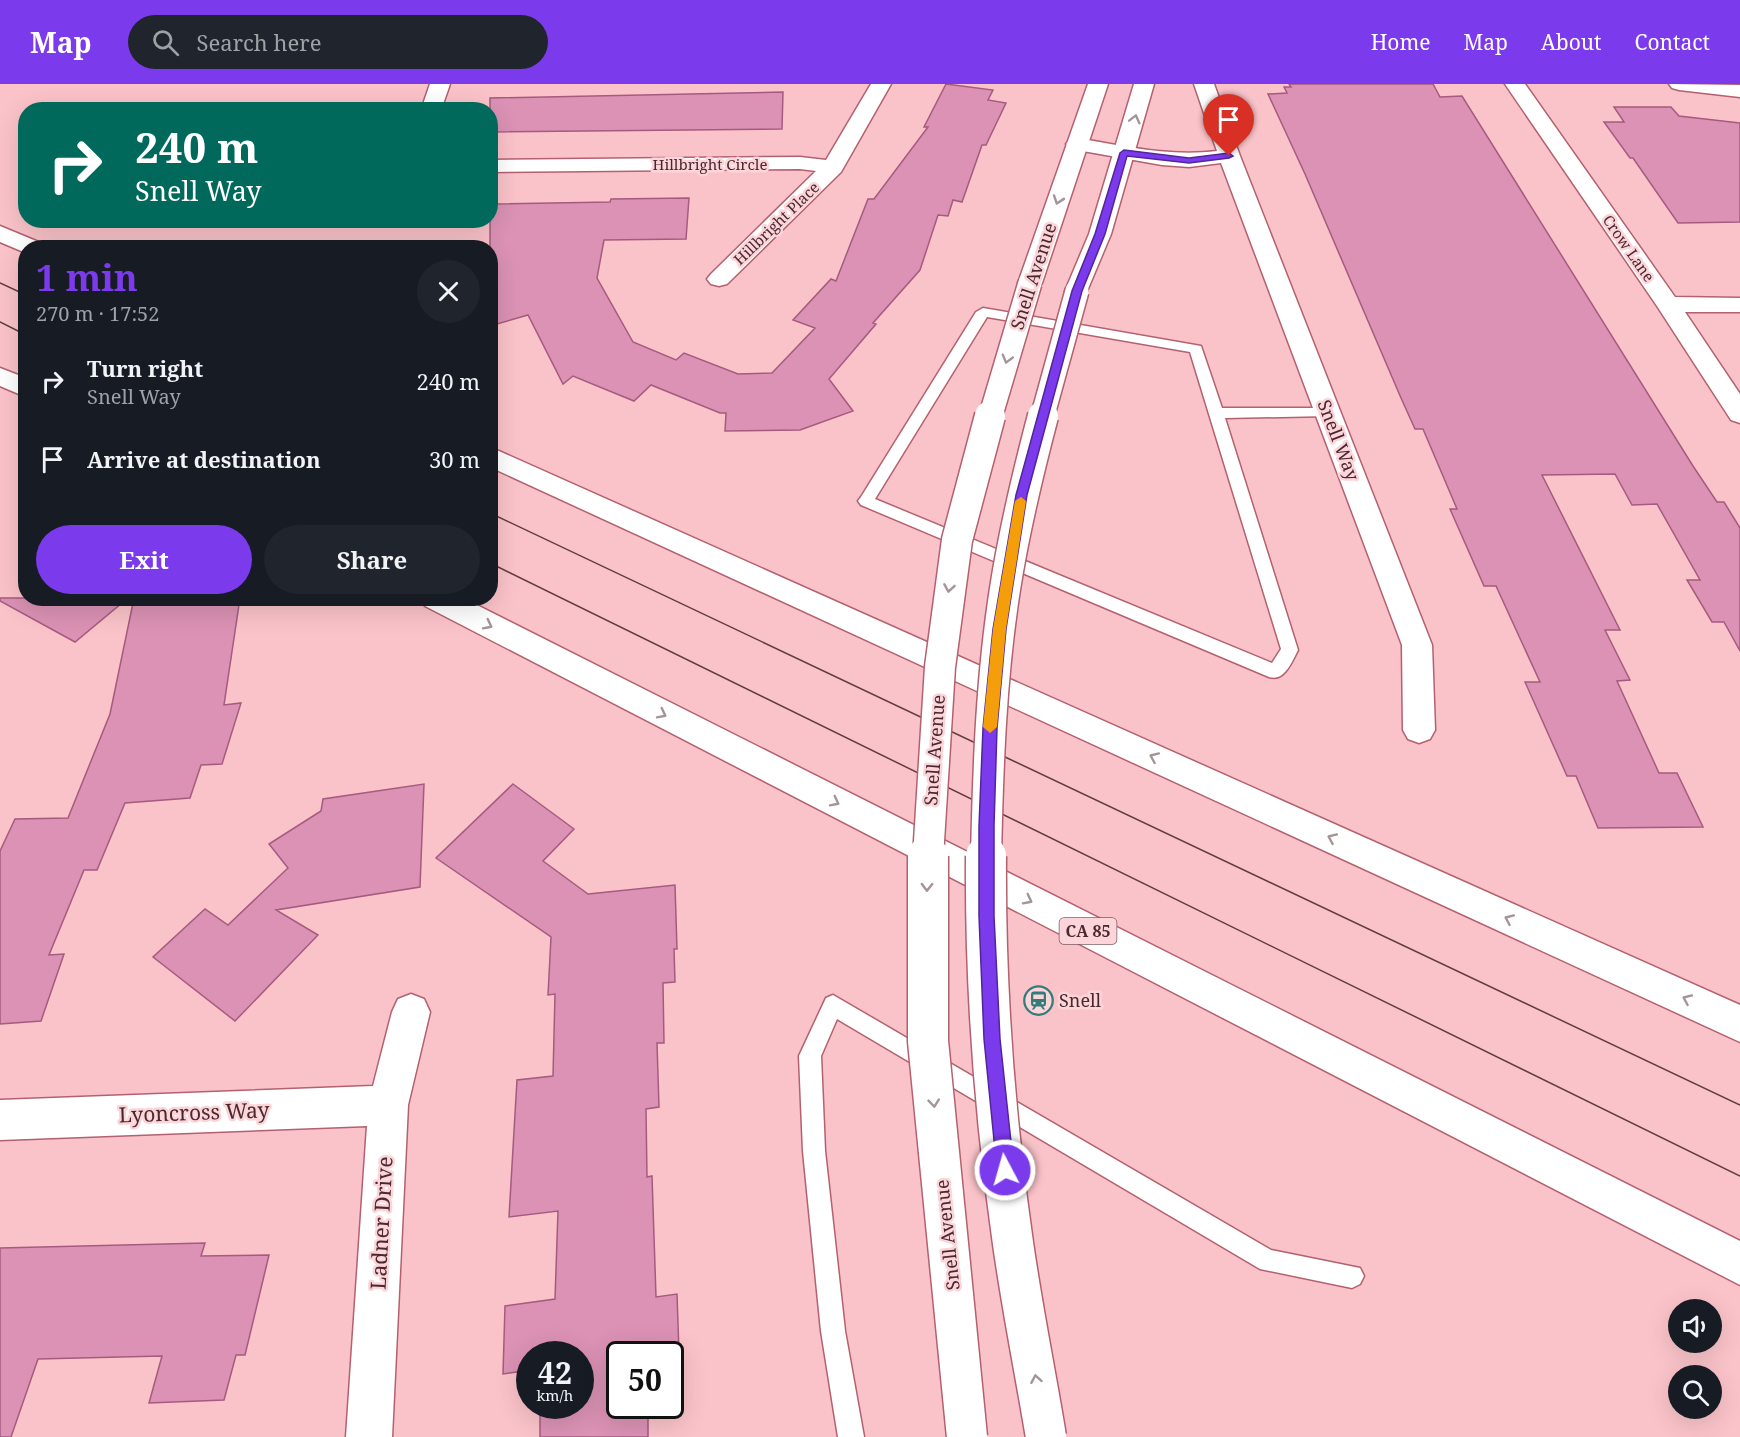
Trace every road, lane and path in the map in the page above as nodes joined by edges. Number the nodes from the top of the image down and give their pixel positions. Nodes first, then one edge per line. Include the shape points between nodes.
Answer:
1 (440, 84) edge
2 (881, 84) edge
3 (1098, 84) edge
4 (1144, 84) edge
5 (1204, 84) edge
6 (1515, 84) edge
7 (1679, 84) edge
8 (1740, 91) edge
9 (434, 102) edge
10 (1077, 144) junction
11 (1124, 153) junction
12 (1229, 156) junction
13 (498, 166) edge
14 (833, 167) junction
15 (0, 233) edge
16 (18, 241) edge
17 (719, 279) dead end
18 (1668, 304) junction
19 (1740, 305) edge
20 (0, 376) edge
21 (18, 385) edge
22 (1328, 411) junction
23 (1216, 413) junction
24 (1740, 414) edge
25 (498, 460) edge
26 (452, 606) edge
27 (1419, 730) dead end
28 (411, 1012) dead end
29 (1740, 1024) edge
30 (388, 1105) junction
31 (0, 1120) edge
32 (1740, 1264) edge
33 (1352, 1276) dead end
34 (369, 1437) edge
35 (851, 1437) edge
36 (966, 1437) edge
37 (1046, 1437) edge

1 - 9 main road
2 - 14 main road
3 - 10 main road, Snell Avenue
11 -> 4 main road
5 - 12 main road, Snell Way
6 - 18 main road, Crow Lane
7 - 8 main road
10 - 11 main road
10 -> 36 main road, Snell Avenue, bridge via 1030,283 970,484 957,540 939,667 926,890 928,1041
11 - 12 main road via 1189,161
37 -> 11 main road, bridge via 1012,1235 992,1039 987,916 990,728 999,629 1020,507 1077,291 1100,234
12 - 22 main road, Snell Way
13 - 14 main road, Hillbright Circle via 800,163
14 - 17 main road, Hillbright Place
15 - 16 main road
18 - 19 main road
18 - 24 main road, Crow Lane
20 - 21 main road
22 - 23 lane
22 - 27 main road, Snell Way via 1417,645
23 - 23 lane via 1290,650 1275,672 866,501 983,312 1196,349
29 -> 25 main road
26 -> 32 main road, CA 85
28 - 30 main road, Ladner Drive
30 - 31 main road, Lyoncross Way
30 - 34 main road, Ladner Drive
33 - 35 lane via 1268,1261 833,1005 810,1056 813,1139 833,1331

